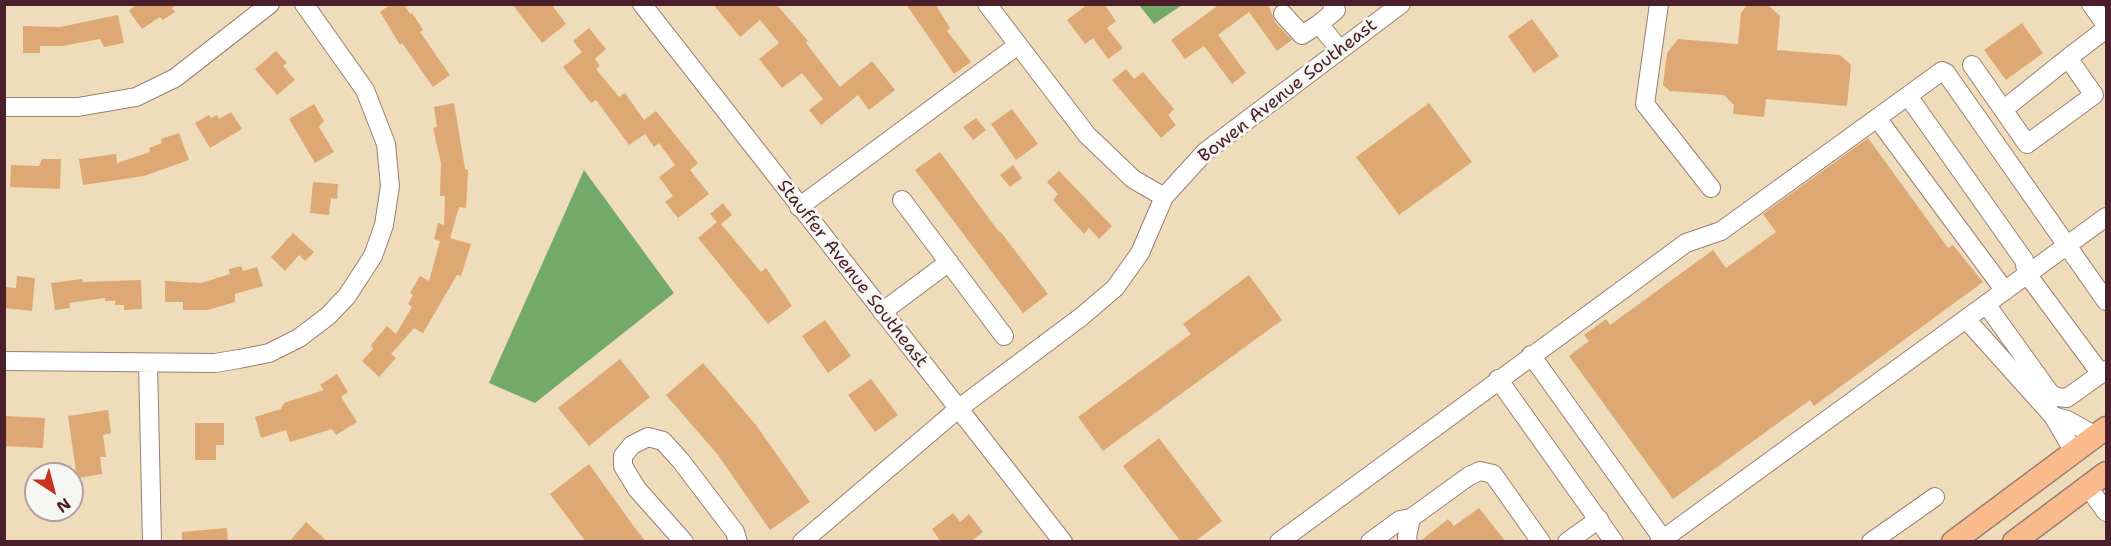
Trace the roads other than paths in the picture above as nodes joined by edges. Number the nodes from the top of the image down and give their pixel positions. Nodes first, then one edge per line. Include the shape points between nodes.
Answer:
1 (270, 4) edge
2 (304, 4) edge
3 (642, 4) edge
4 (987, 4) edge
5 (1332, 4) edge
6 (1401, 4) edge
7 (1659, 4) edge
8 (2091, 4) edge
9 (1282, 14) dead end
10 (1319, 24) junction
11 (2106, 27) edge
12 (1018, 45) junction
13 (1340, 50) junction
14 (2068, 58) junction
15 (1972, 64) dead end
16 (1908, 96) junction
17 (4, 107) edge
18 (2003, 110) junction
19 (1877, 118) junction
20 (1711, 188) dead end
21 (1164, 196) junction
22 (902, 200) dead end
23 (799, 207) junction
24 (2106, 217) edge
25 (2067, 246) junction
26 (949, 262) junction
27 (2027, 274) junction
28 (2004, 291) junction
29 (2106, 301) edge
30 (1986, 304) junction
31 (882, 312) junction
32 (1966, 319) junction
33 (1004, 336) dead end
34 (1531, 355) junction
35 (4, 362) edge
36 (148, 363) junction
37 (2104, 372) edge
38 (1498, 379) junction
39 (2053, 408) junction
40 (958, 409) junction
41 (2101, 432) edge
42 (2074, 452) junction
43 (2106, 473) edge
44 (2088, 487) junction
45 (1935, 497) dead end
46 (2106, 512) edge
47 (1411, 518) junction
48 (1599, 519) junction
49 (1290, 538) edge
50 (1372, 540) edge
51 (1662, 540) edge
52 (152, 542) edge
53 (684, 542) edge
54 (738, 542) edge
55 (802, 542) edge
56 (1063, 542) edge
57 (1408, 542) edge
58 (1541, 542) edge
59 (1567, 542) edge
60 (1614, 542) edge
61 (1871, 542) edge
62 (1953, 542) edge
63 (2014, 542) edge

1 - 17 street via 187,69 136,97 78,107
2 - 36 street via 365,90 386,144 388,201 373,256 354,288 328,316 299,338 269,353 215,363
3 - 23 street, Stauffer Avenue Southeast
4 - 12 street
5 - 10 street via 1336,10
6 - 13 street, Bowen Avenue Southeast
7 - 20 street via 1645,104
8 - 11 street
9 - 10 street via 1302,35
10 - 13 street
11 - 14 street
12 - 21 street via 1087,135 1133,179
12 - 23 street
13 - 21 street, Bowen Avenue Southeast via 1204,152
14 - 18 street
14 - 18 street via 2094,95 2027,144
15 - 18 street
16 - 19 street
16 - 25 street via 1937,73 1946,73
16 - 27 street via 2024,260
19 - 28 street
19 - 34 street via 1721,231 1686,243
21 - 40 street, Bowen Avenue Southeast via 1140,253 1115,288 1081,318
22 - 26 street
23 - 31 street, Stauffer Avenue Southeast
24 - 25 street
25 - 27 street
25 - 29 street
26 - 31 street
26 - 33 street
27 - 28 street
27 - 37 street
28 - 30 street
30 - 32 street
30 - 39 street via 2050,393
31 - 40 street, Stauffer Avenue Southeast
32 - 39 street
32 - 51 street
34 - 38 street
34 - 51 street
35 - 36 street
36 - 52 street
37 - 39 street
38 - 48 street
38 - 49 street
39 - 41 street via 2067,420
39 - 42 street
40 - 55 street, Bowen Avenue Southeast
40 - 56 street, Stauffer Avenue Southeast
41 - 42 main road
42 - 62 main road
43 - 44 main road
44 - 46 street
44 - 63 main road
45 - 61 street
47 - 50 street via 1400,520
47 - 57 street
47 - 58 street via 1480,471 1493,474
48 - 59 street
48 - 60 street
53 - 54 street via 637,489 623,466 623,456 632,445 648,437 663,441 681,461 735,532

